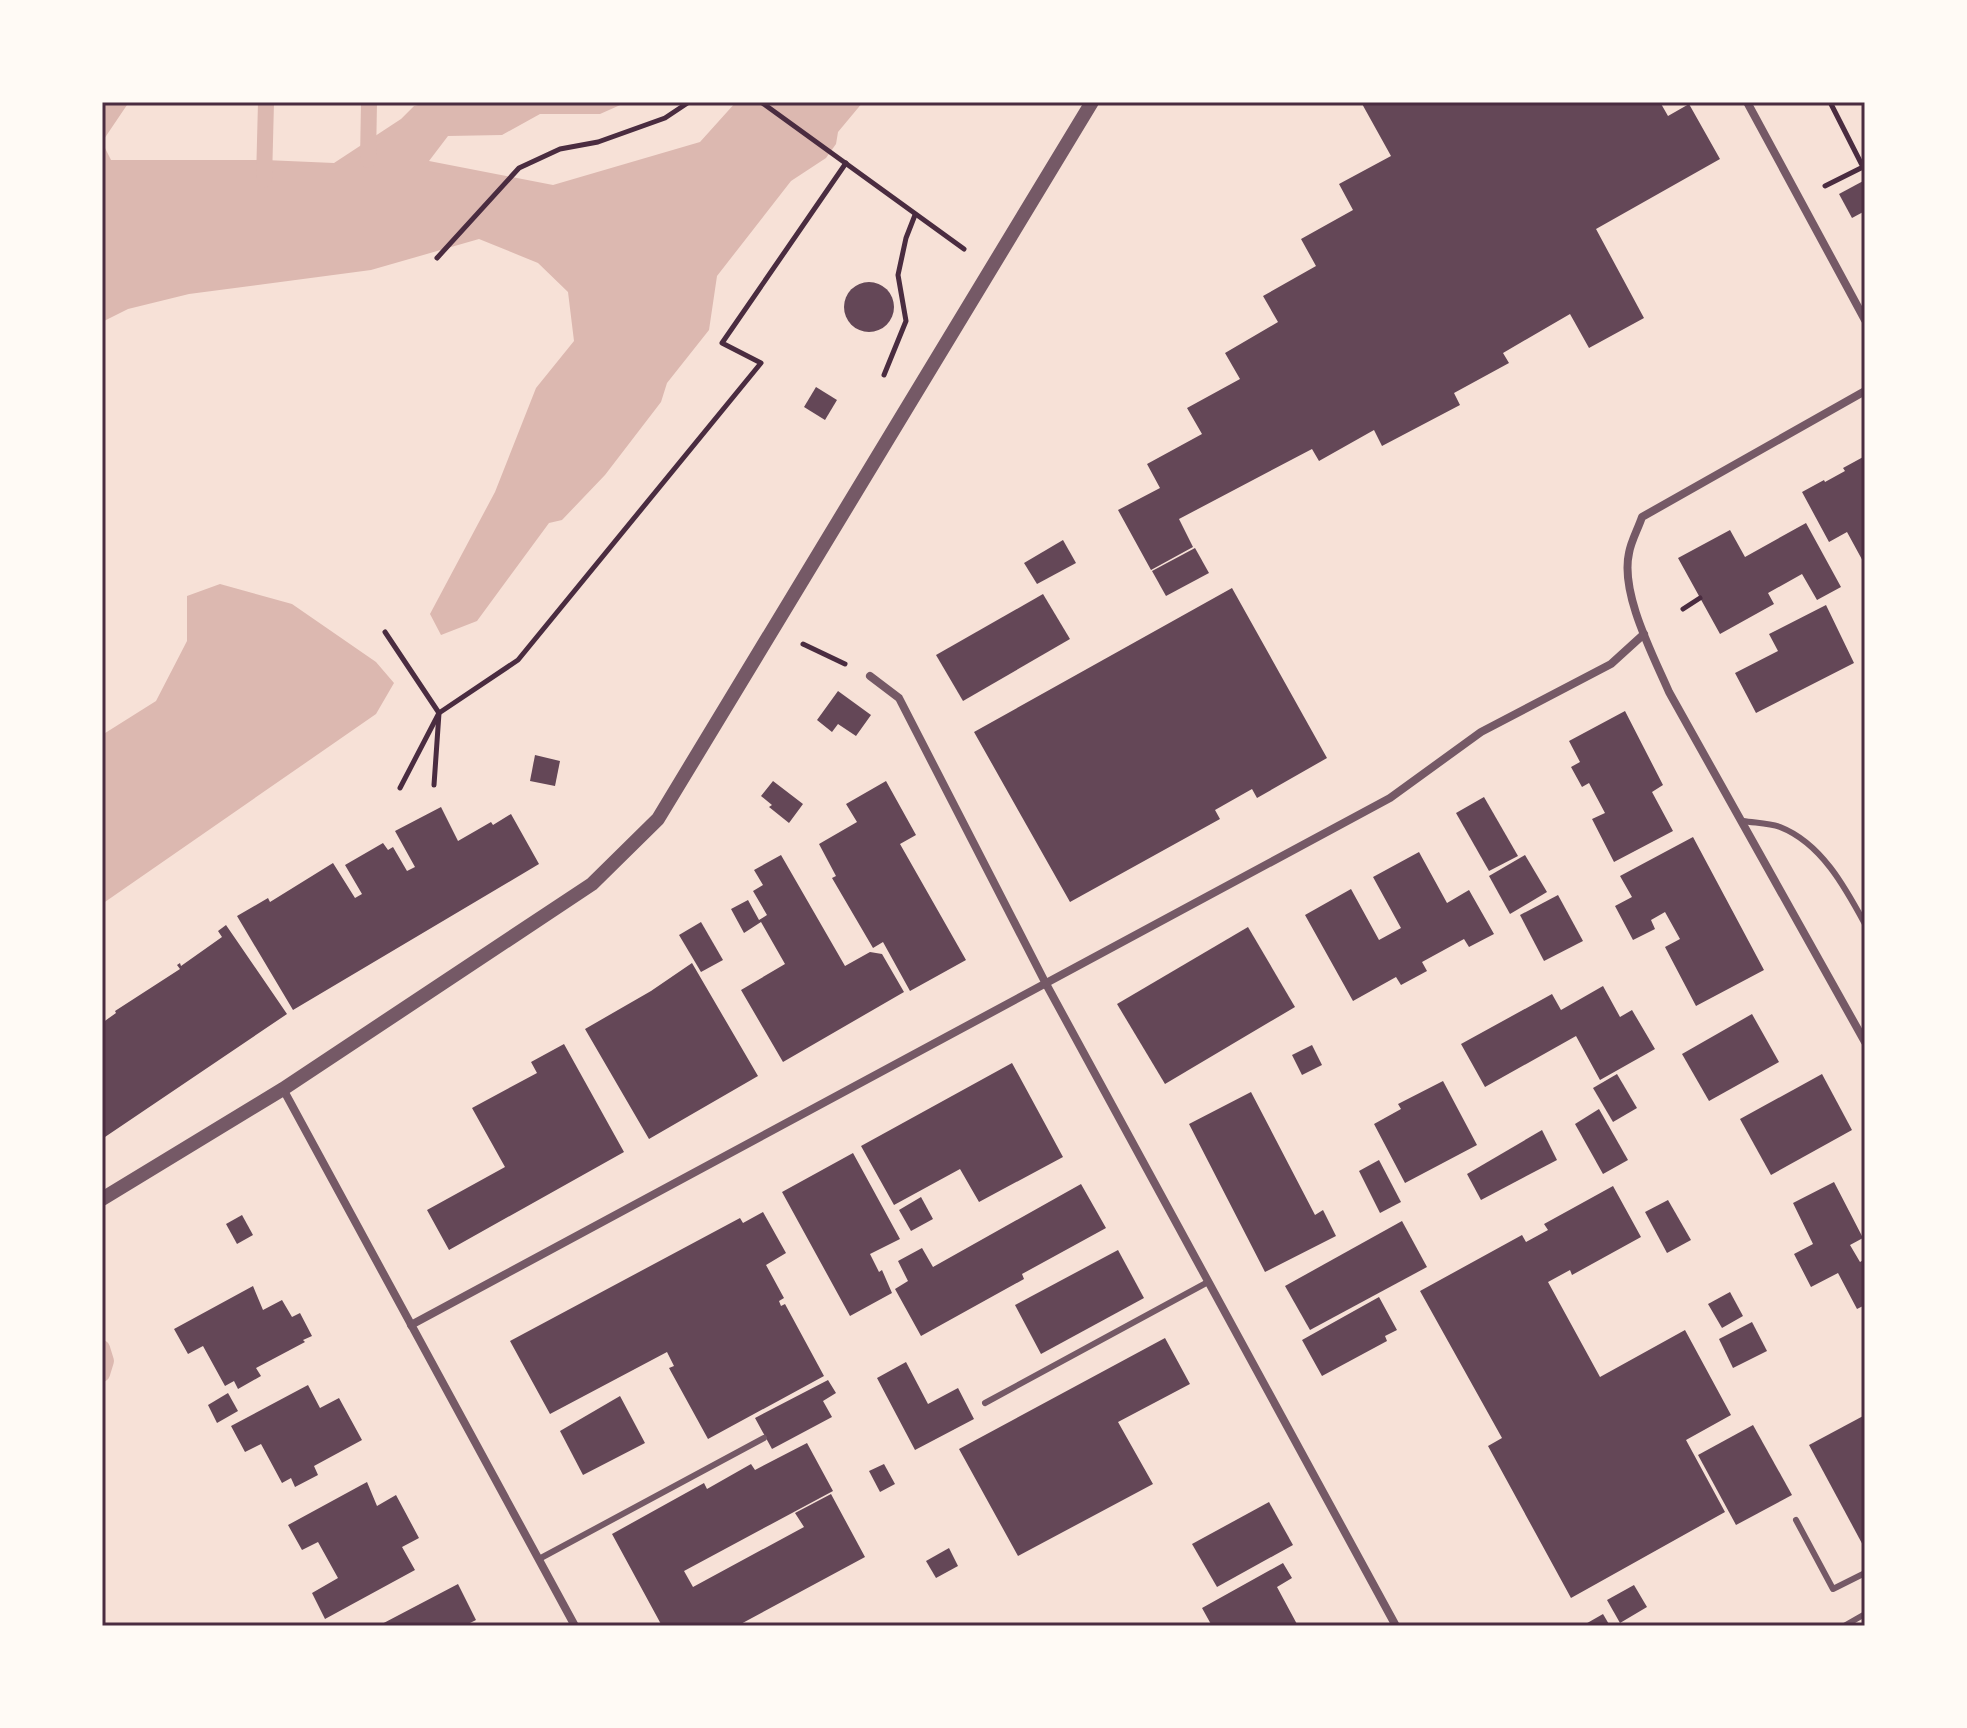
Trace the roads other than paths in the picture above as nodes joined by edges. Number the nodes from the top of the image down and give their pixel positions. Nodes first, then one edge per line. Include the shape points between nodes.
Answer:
1 (1092, 102) edge
2 (1747, 102) edge
3 (1865, 320) edge
4 (1865, 391) edge
5 (1644, 634) junction
6 (870, 676) road end
7 (1743, 821) junction
8 (1865, 924) edge
9 (1045, 982) junction
10 (1865, 1042) edge
11 (283, 1089) junction
12 (102, 1199) edge
13 (1208, 1282) junction
14 (411, 1325) junction
15 (985, 1403) dead end
16 (764, 1438) dead end
17 (1796, 1520) dead end
18 (539, 1559) junction
19 (1865, 1573) edge
20 (1865, 1614) edge
21 (575, 1626) edge
22 (1396, 1626) edge
23 (1844, 1626) edge

1 - 11 street via 658,819 592,884
2 - 3 street
4 - 5 street via 1642,517 1628,554 1629,586
5 - 7 street via 1669,692
5 - 9 street via 1611,664 1481,732 1390,798
6 - 9 street via 899,698
7 - 8 lane via 1778,826 1804,840 1831,869
7 - 10 street
9 - 13 street
9 - 14 street
11 - 12 street
11 - 14 street
13 - 15 lane
13 - 22 street
14 - 18 street
16 - 18 lane
17 - 19 lane via 1833,1589
18 - 21 street
20 - 23 lane

